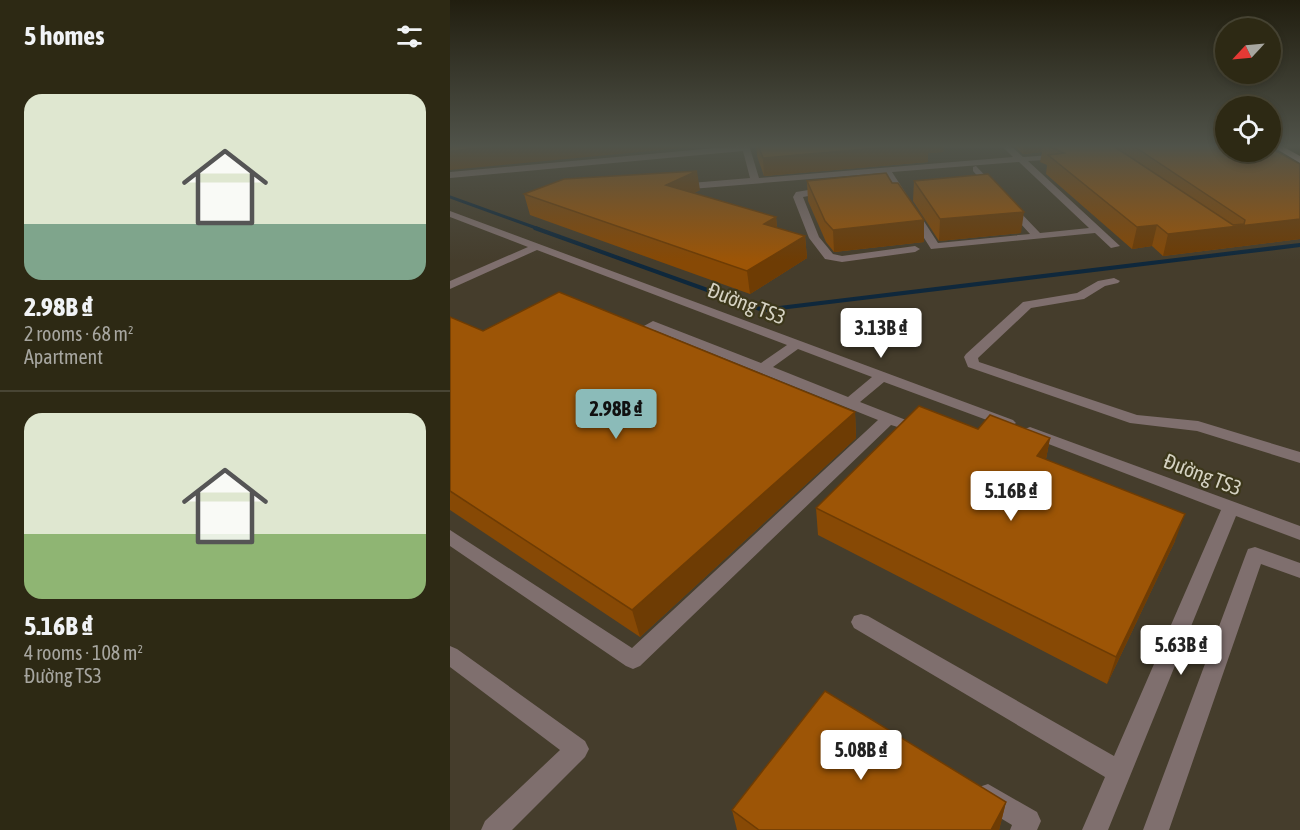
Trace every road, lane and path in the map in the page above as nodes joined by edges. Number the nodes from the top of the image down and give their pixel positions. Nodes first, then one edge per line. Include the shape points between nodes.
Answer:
1 (727, 184) edge
2 (888, 184) edge
3 (989, 184) edge
4 (1047, 184) edge
5 (672, 187) edge
6 (840, 189) edge
7 (450, 214) edge
8 (1098, 230) junction
9 (1038, 237) junction
10 (1115, 246) dead end
11 (536, 247) junction
12 (915, 249) dead end
13 (1114, 281) dead end
14 (450, 285) edge
15 (615, 328) edge
16 (797, 344) junction
17 (763, 369) junction
18 (882, 376) junction
19 (850, 402) junction
20 (1300, 458) edge
21 (1231, 507) junction
22 (1300, 533) edge
23 (450, 537) edge
24 (1300, 571) edge
25 (861, 622) dead end
26 (450, 655) edge
27 (1119, 772) junction
28 (969, 784) edge
29 (494, 830) edge
30 (1023, 830) edge
31 (1095, 830) edge
32 (1156, 830) edge

1 - 5 street
2 - 9 street via 935,247
3 - 9 street
4 - 8 street
6 - 12 street via 808,191 798,197 814,238 829,258
7 - 11 street, Đường TS3
8 - 9 street
8 - 10 street
11 - 14 street
11 - 16 street, Đường TS3
13 - 20 street via 1102,283 1080,296 1027,305 971,357 973,364 1135,420 1198,426
15 - 17 street via 634,337 653,325
16 - 17 street
16 - 18 street, Đường TS3
17 - 19 street
18 - 19 street
18 - 21 street, Đường TS3
19 - 23 street via 895,420 633,660
21 - 22 street, Đường TS3
21 - 27 street
24 - 32 street via 1255,554
25 - 27 street
26 - 29 street via 577,749
27 - 31 street
28 - 30 street via 1028,821

